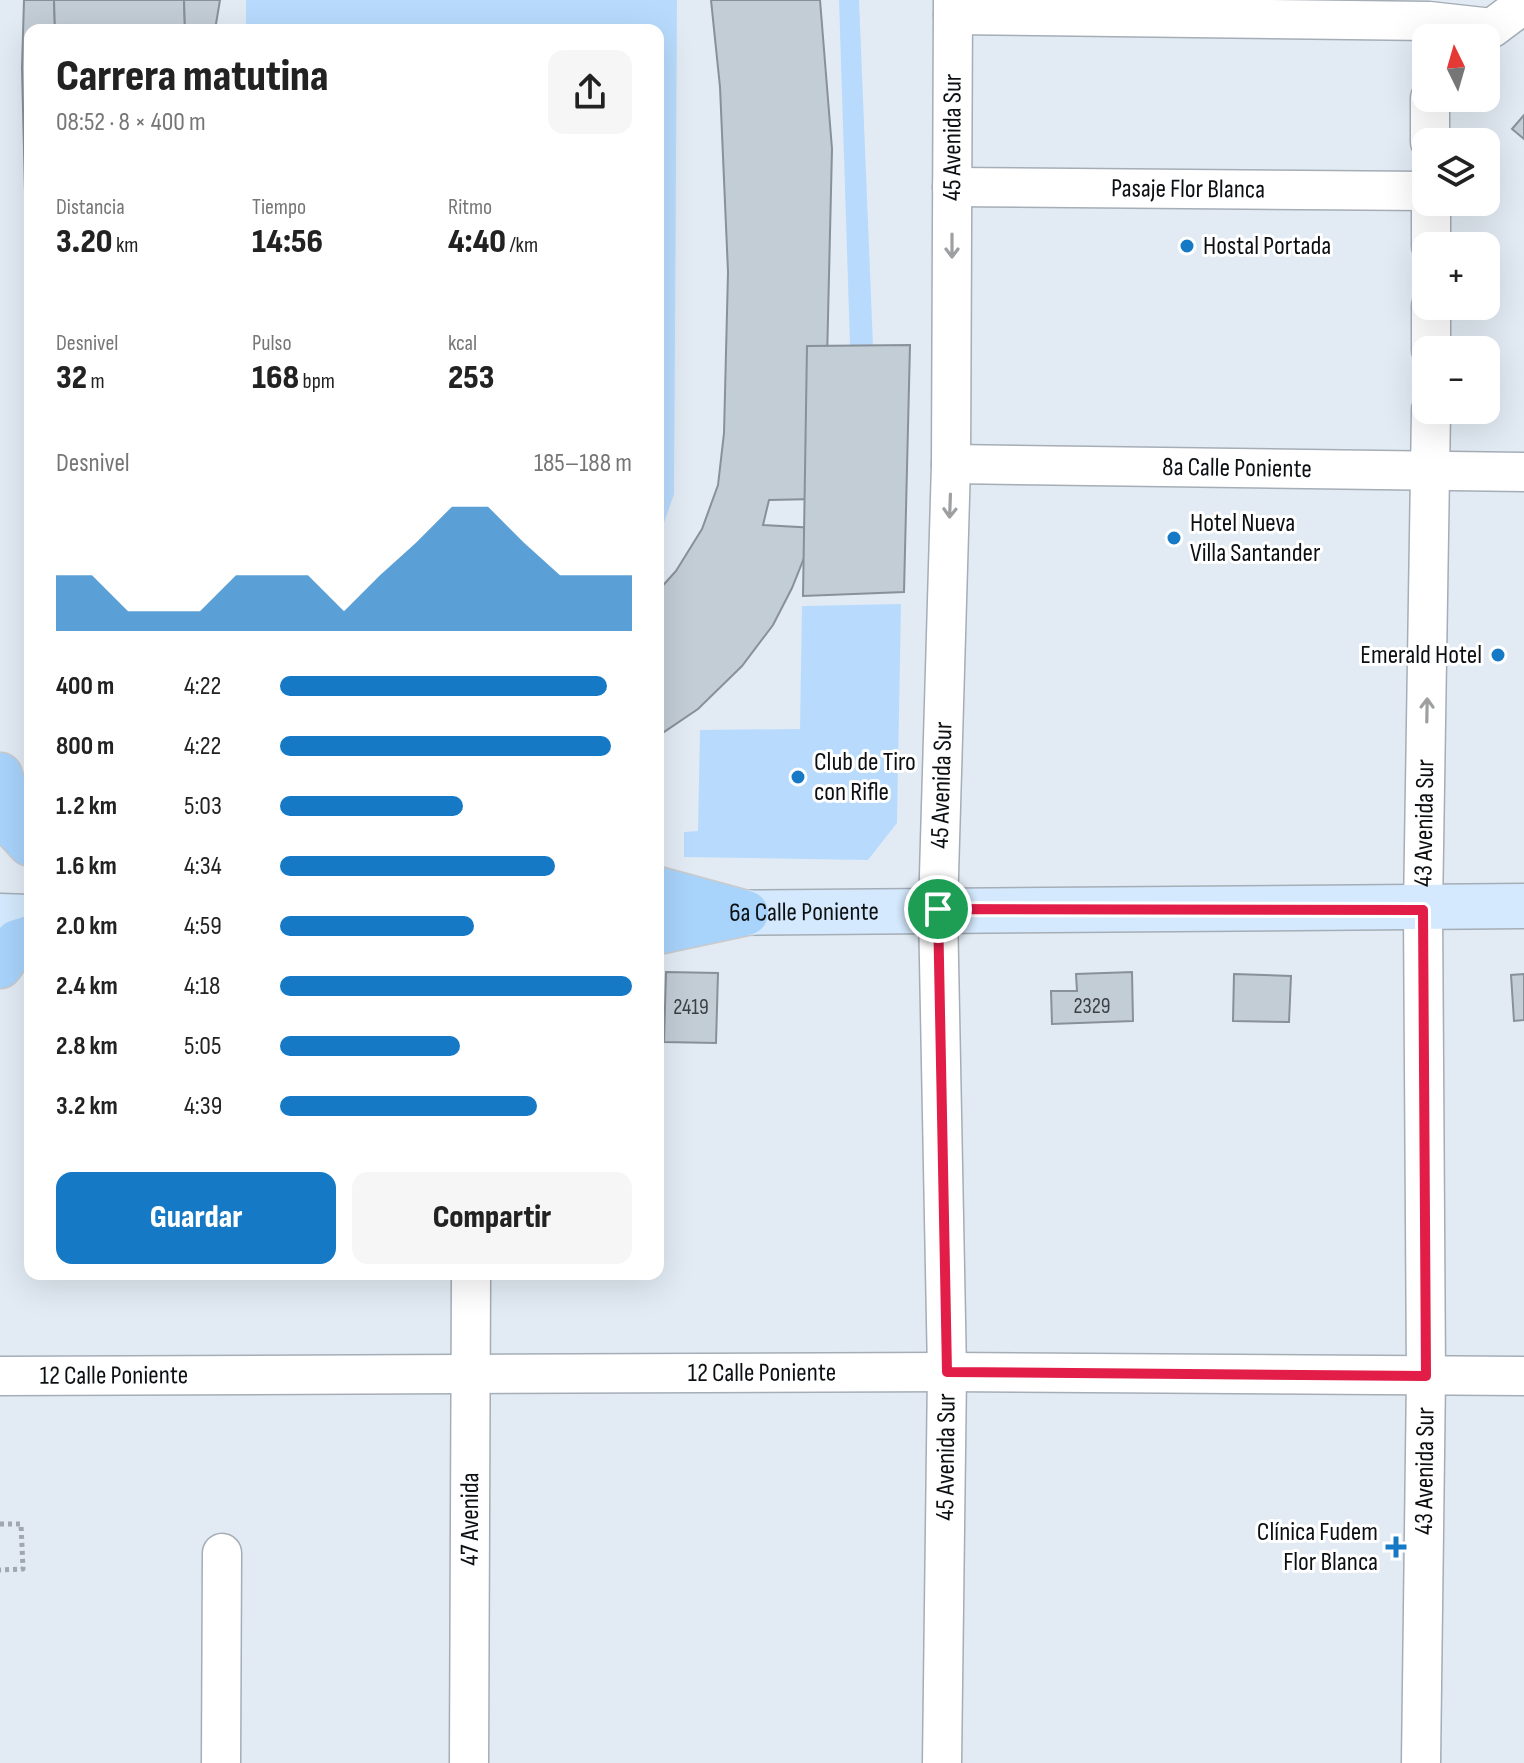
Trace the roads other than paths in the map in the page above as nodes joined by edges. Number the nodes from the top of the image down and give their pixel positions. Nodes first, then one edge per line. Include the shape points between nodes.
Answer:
1 (1524, 4) edge
2 (953, 7) edge
3 (1429, 20) edge
4 (952, 187) junction
5 (1412, 191) edge
6 (1431, 424) edge
7 (951, 464) junction
8 (1430, 471) junction
9 (1524, 472) edge
10 (0, 775) edge
11 (24, 838) edge
12 (664, 891) edge
13 (0, 895) edge
14 (24, 895) edge
15 (1524, 906) edge
16 (938, 909) junction
17 (1423, 910) junction
18 (746, 913) junction
19 (664, 914) edge
20 (0, 916) edge
21 (24, 917) edge
22 (664, 931) edge
23 (24, 940) edge
24 (0, 966) edge
25 (471, 1280) edge
26 (947, 1372) junction
27 (0, 1376) edge
28 (1426, 1376) junction
29 (1524, 1376) edge
30 (473, 1377) junction
31 (222, 1553) dead end
32 (221, 1763) edge
33 (469, 1763) edge
34 (942, 1763) edge
35 (1421, 1763) edge

1 - 3 street via 1492,28
2 - 3 street
2 - 4 street, 45 Avenida Sur
4 - 5 street, Pasaje Flor Blanca
4 -> 7 street, 45 Avenida Sur
6 - 8 street, 43 Avenida Sur
7 - 8 street, 8a Calle Poniente
7 -> 16 street, 45 Avenida Sur
8 - 9 street, 8a Calle Poniente
17 -> 8 street, 43 Avenida Sur
10 - 11 main road
12 - 18 main road
13 - 14 street
15 - 17 street, 6a Calle Poniente
16 - 17 street, 6a Calle Poniente
16 - 18 street, 6a Calle Poniente
16 - 26 street, 45 Avenida Sur
17 - 28 street, 43 Avenida Sur
18 - 19 street, 6a Calle Poniente
18 - 22 main road
20 - 21 street
23 - 24 main road
25 - 30 street, 47 Avenida
26 - 28 street, 12 Calle Poniente
26 - 30 street, 12 Calle Poniente
26 - 34 street, 45 Avenida Sur
27 - 30 street, 12 Calle Poniente
28 - 29 street, 12 Calle Poniente
28 - 35 street, 43 Avenida Sur
30 - 33 street, 47 Avenida
31 - 32 street

